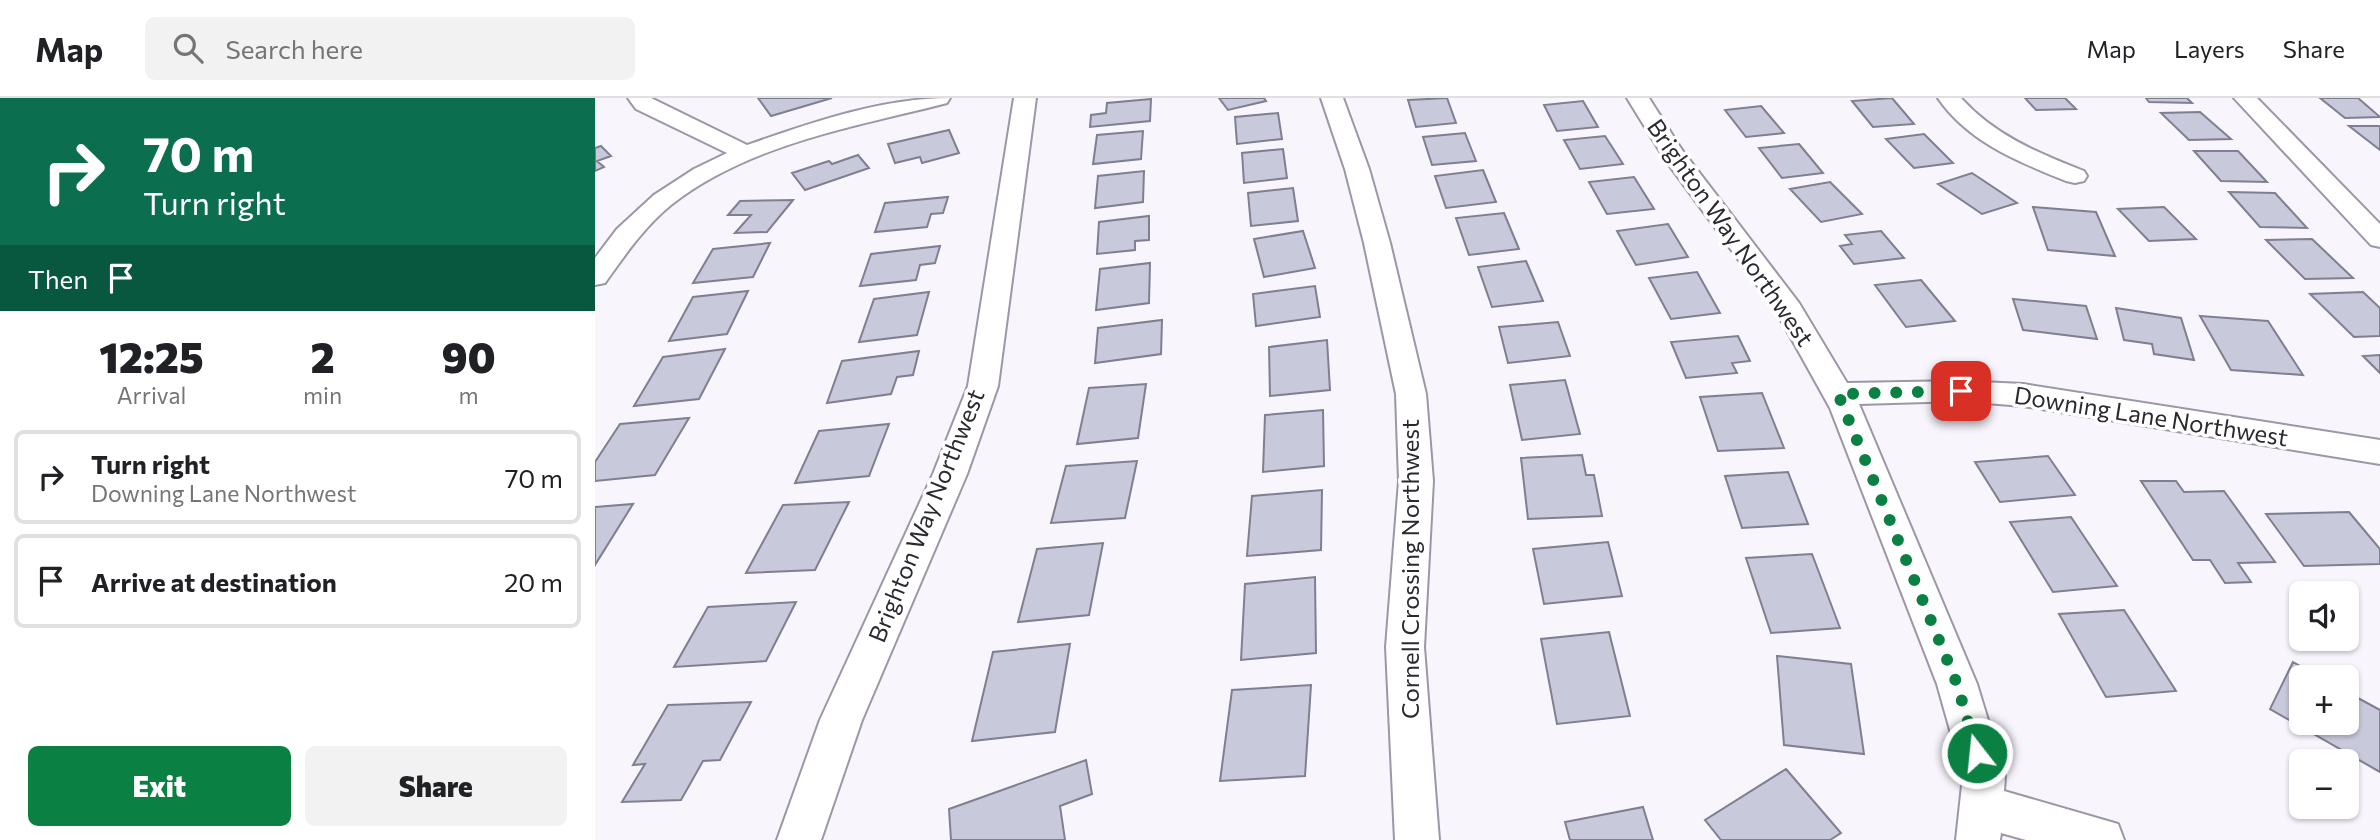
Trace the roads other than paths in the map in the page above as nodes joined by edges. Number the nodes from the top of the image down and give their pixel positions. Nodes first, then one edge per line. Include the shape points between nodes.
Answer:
1 (639, 98) edge
2 (939, 98) edge
3 (1025, 98) edge
4 (1332, 98) edge
5 (1638, 98) edge
6 (1949, 98) edge
7 (2245, 98) edge
8 (743, 152) junction
9 (2075, 176) dead end
10 (2380, 239) edge
11 (595, 277) edge
12 (1838, 394) junction
13 (2380, 452) edge
14 (1980, 823) edge
15 (799, 840) edge
16 (1417, 840) edge
17 (2102, 840) edge

1 - 8 street
2 - 8 street
3 - 15 street, Brighton Way Northwest via 983,386 950,474 841,720
4 - 16 street, Cornell Crossing Northwest via 1377,243 1411,394 1416,481 1405,647
5 - 12 street, Brighton Way Northwest via 1672,153 1789,309
6 - 9 street via 2000,143
7 - 10 street
8 - 11 street via 685,182 655,204 636,221
12 - 13 street, Downing Lane Northwest via 1961,391 2023,395
12 - 14 street, Brighton Way Northwest via 1957,684 1984,776
14 - 17 street

